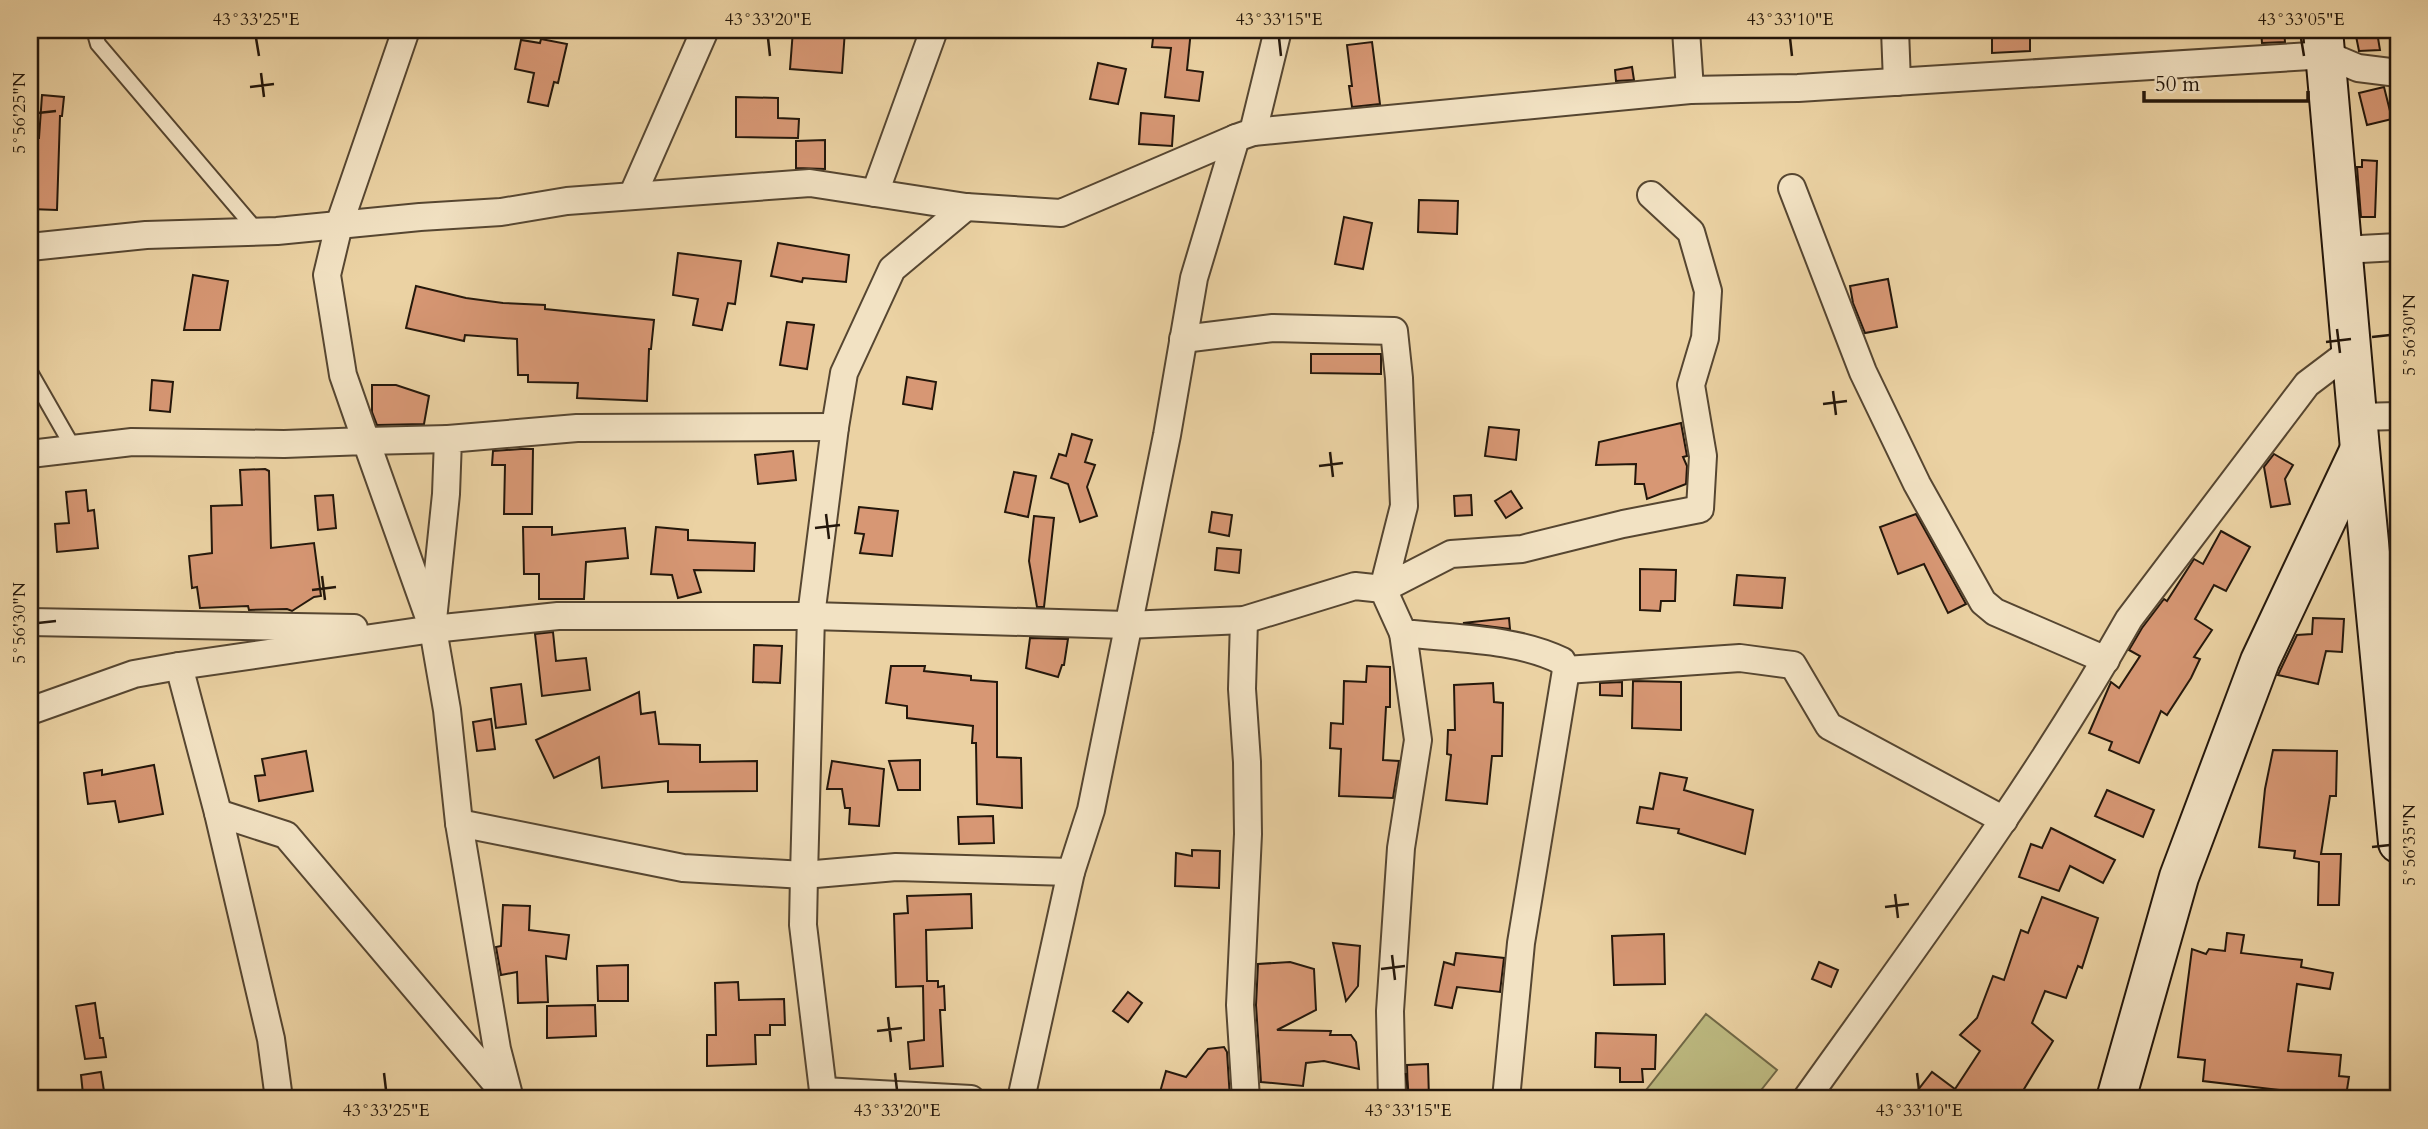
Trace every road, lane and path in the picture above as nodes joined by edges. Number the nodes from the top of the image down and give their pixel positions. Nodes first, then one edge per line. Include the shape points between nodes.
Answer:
1 (94, 30) edge
2 (406, 30) edge
3 (705, 30) edge
4 (934, 30) edge
5 (1278, 30) edge
6 (1686, 30) edge
7 (1895, 30) edge
8 (2325, 42) edge
9 (2398, 73) edge
10 (1897, 82) junction
11 (1690, 90) junction
12 (1245, 135) junction
13 (1791, 188) dead end
14 (875, 193) junction
15 (1651, 195) dead end
16 (632, 196) junction
17 (966, 207) junction
18 (339, 225) junction
19 (257, 232) junction
20 (30, 247) edge
21 (2398, 247) edge
22 (2342, 250) junction
23 (1183, 339) junction
24 (2352, 350) junction
25 (30, 372) edge
26 (2398, 416) edge
27 (835, 428) junction
28 (2359, 433) junction
29 (448, 439) junction
30 (366, 441) junction
31 (74, 449) junction
32 (30, 454) edge
33 (1383, 589) junction
34 (811, 617) junction
35 (1244, 620) junction
36 (30, 622) edge
37 (1127, 625) junction
38 (433, 629) junction
39 (2388, 631) edge
40 (1403, 634) junction
41 (2106, 660) junction
42 (179, 666) junction
43 (1566, 670) junction
44 (30, 711) edge
45 (218, 813) junction
46 (2004, 820) junction
47 (459, 823) junction
48 (2397, 831) edge
49 (1071, 872) junction
50 (804, 875) junction
51 (823, 1095) edge
52 (279, 1099) edge
53 (510, 1099) edge
54 (971, 1099) edge
55 (1021, 1099) edge
56 (1246, 1099) edge
57 (1392, 1099) edge
58 (1506, 1099) edge
59 (1807, 1099) edge
60 (2116, 1099) edge

1 - 19 lane via 98,44
2 - 18 street
3 - 16 street
4 - 14 street
5 - 12 street
6 - 11 street
7 - 10 street
8 - 9 street via 2358,68
8 - 10 street
8 - 22 main road
10 - 11 street
11 - 12 street
12 - 17 street via 1061,213
12 - 23 street via 1194,278
13 - 41 street via 1863,372 1917,484 1983,601 1995,612
14 - 16 street via 810,183
14 - 17 street
15 - 33 street via 1690,232 1708,291 1705,338 1691,385 1703,456 1700,509 1522,549 1451,554
16 - 18 street
17 - 27 street via 892,269 844,373
18 - 19 street
18 - 30 street via 327,275 343,375
19 - 20 street via 146,235
21 - 22 street
22 - 24 main road
23 - 33 street via 1273,328 1394,331 1404,506
23 - 37 street
24 - 28 main road
24 - 41 street via 2307,384 2129,619
25 - 31 lane
26 - 28 street
27 - 29 street via 577,428
27 - 34 street
28 - 39 main road
28 - 60 main road via 2260,661 2179,877
29 - 30 street
29 - 38 street
30 - 31 street via 132,442
30 - 38 street
31 - 32 street
33 - 35 street via 1355,586
33 - 40 street
34 - 37 street
34 - 38 street via 558,616
34 - 50 street
35 - 37 street
35 - 56 street via 1248,834 1240,1005
36 - 38 street
37 - 49 street via 1090,810
38 - 42 street
38 - 47 street
39 - 48 main road
40 - 43 street via 1525,647 1562,661
40 - 57 street via 1418,740 1401,848 1390,1011
41 - 46 street
42 - 44 street via 134,674
42 - 45 street
43 - 46 street via 1740,658 1793,665 1829,726
43 - 58 street via 1521,943
45 - 52 street via 271,1039
45 - 53 street via 286,835
46 - 59 street
47 - 50 street via 683,868
47 - 53 street via 497,1049
49 - 50 street via 896,867
49 - 55 street
50 - 51 street via 803,925
51 - 54 street

